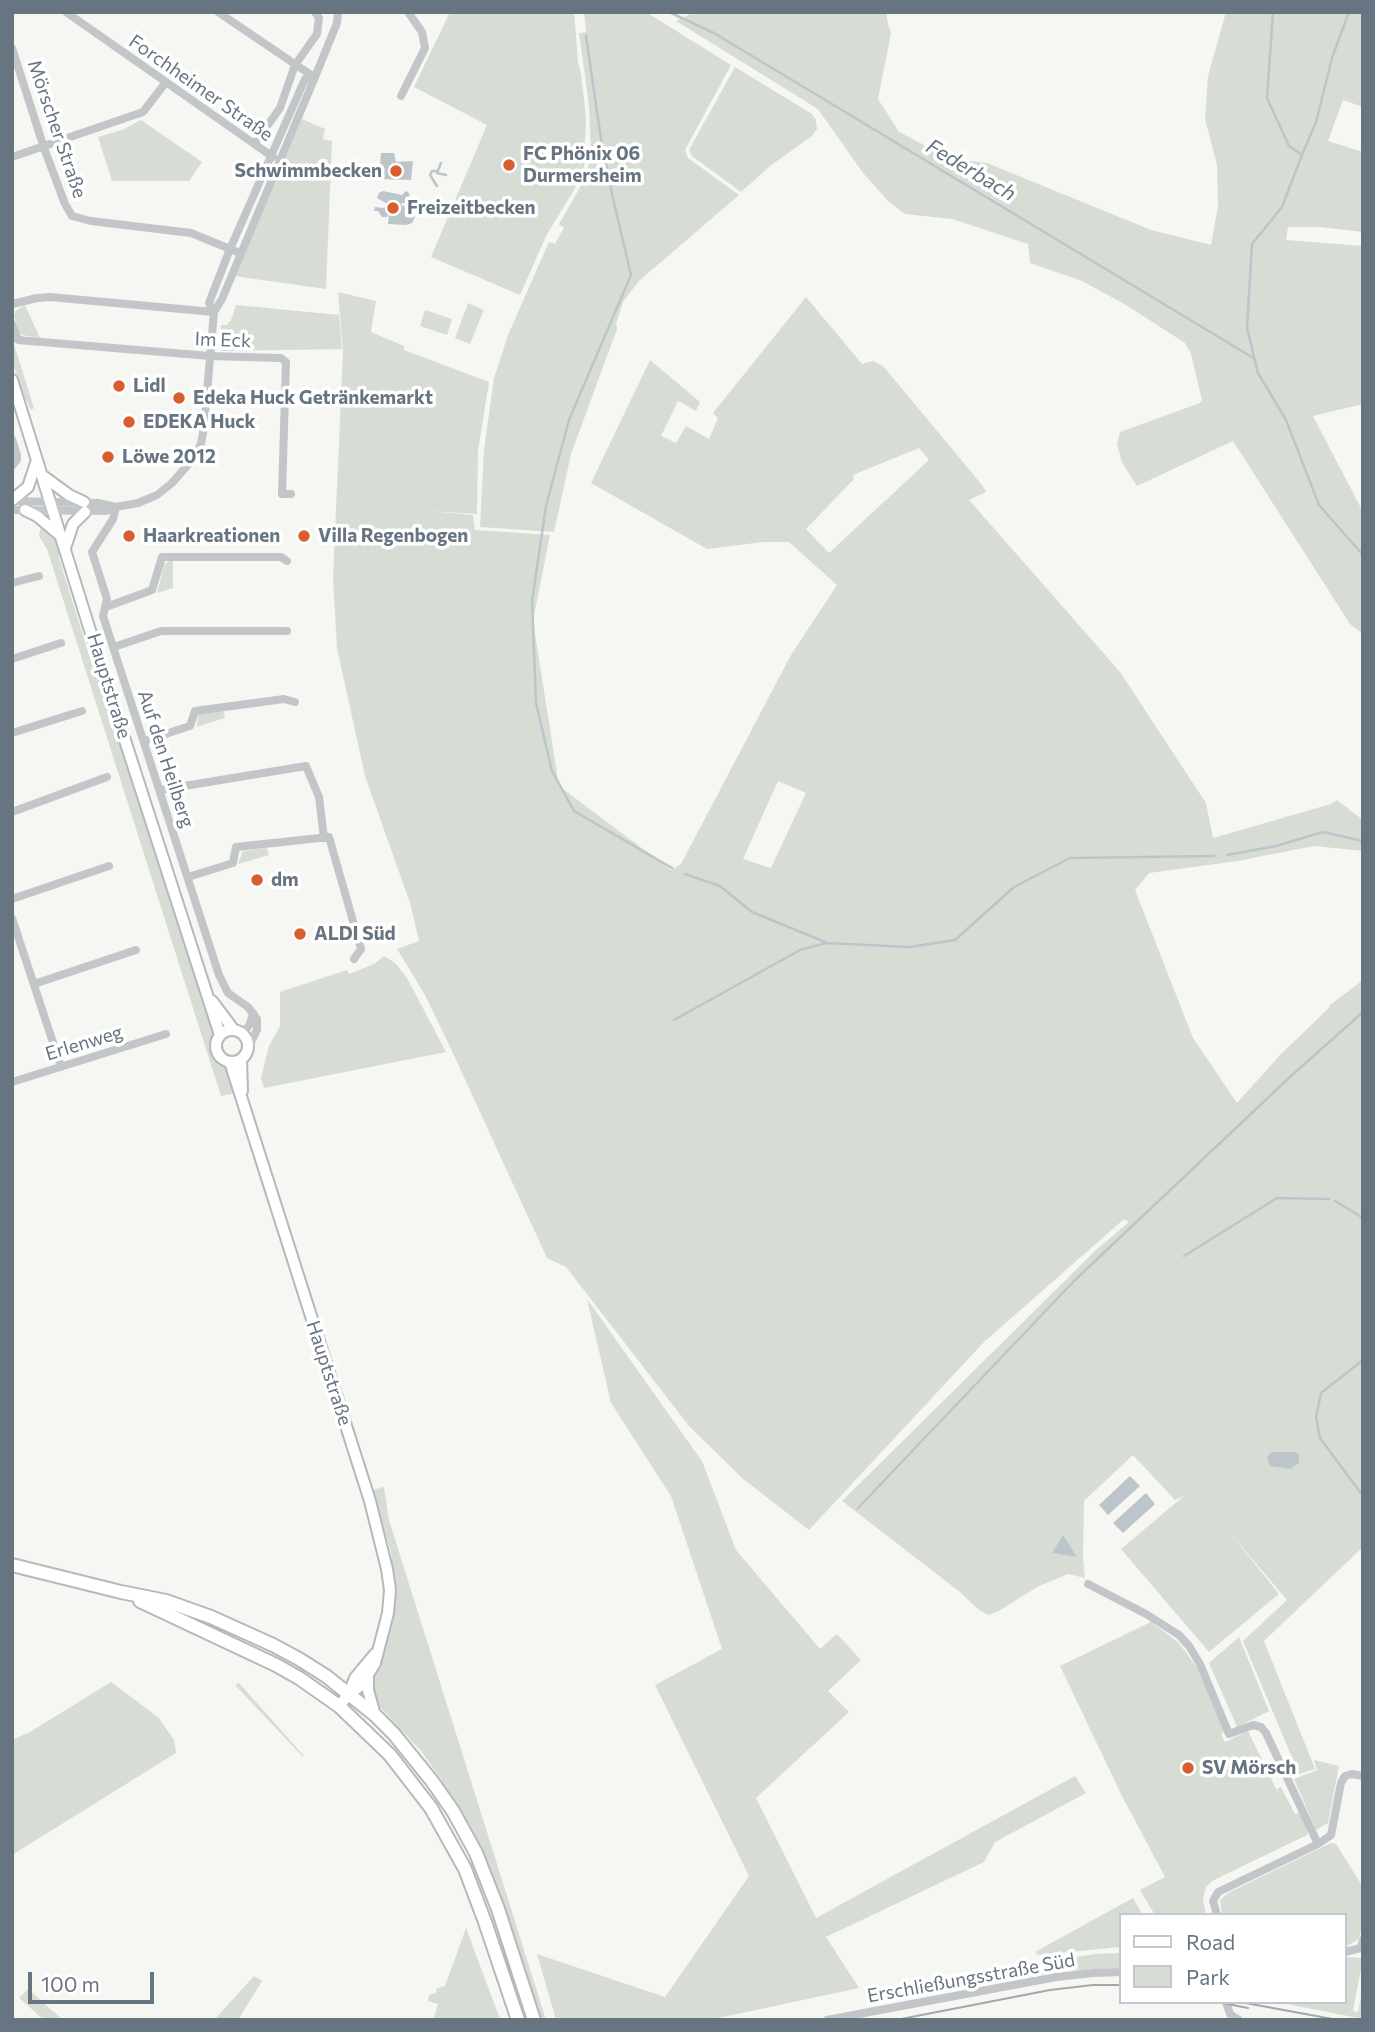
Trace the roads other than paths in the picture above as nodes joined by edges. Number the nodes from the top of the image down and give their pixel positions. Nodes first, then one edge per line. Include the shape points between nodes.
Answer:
1 (218, 12) edge
2 (315, 12) edge
3 (338, 12) edge
4 (408, 12) edge
5 (71, 14) edge
6 (12, 48) edge
7 (295, 65) junction
8 (315, 77) junction
9 (166, 82) junction
10 (401, 96) dead end
11 (255, 143) junction
12 (44, 148) junction
13 (12, 157) edge
14 (275, 158) junction
15 (230, 249) junction
16 (240, 253) junction
17 (12, 304) edge
18 (214, 312) junction
19 (12, 324) edge
20 (210, 356) junction
21 (12, 380) edge
22 (12, 439) edge
23 (37, 460) junction
24 (12, 466) edge
25 (43, 476) junction
26 (291, 494) dead end
27 (12, 500) edge
28 (52, 506) junction
29 (84, 507) junction
30 (116, 507) junction
31 (12, 510) edge
32 (25, 510) junction
33 (63, 542) junction
34 (287, 561) dead end
35 (39, 576) dead end
36 (12, 583) edge
37 (106, 607) junction
38 (287, 631) dead end
39 (61, 643) dead end
40 (114, 647) junction
41 (12, 659) edge
42 (295, 702) dead end
43 (82, 711) dead end
44 (12, 733) edge
45 (144, 741) junction
46 (107, 777) dead end
47 (160, 790) junction
48 (12, 811) edge
49 (324, 838) junction
50 (109, 866) dead end
51 (188, 877) junction
52 (12, 900) edge
53 (12, 918) edge
54 (136, 950) dead end
55 (354, 959) dead end
56 (34, 984) junction
57 (206, 992) junction
58 (253, 1013) junction
59 (238, 1031) junction
60 (166, 1034) dead end
61 (220, 1035) junction
62 (249, 1046) junction
63 (236, 1061) junction
64 (61, 1067) junction
65 (12, 1082) edge
66 (12, 1565) edge
67 (1087, 1584) dead end
68 (121, 1592) junction
69 (379, 1649) junction
70 (368, 1678) junction
71 (349, 1694) junction
72 (339, 1706) junction
73 (375, 1715) junction
74 (1363, 1776) edge
75 (1318, 1844) junction
76 (1216, 1913) edge
77 (1363, 1940) edge
78 (1347, 1952) edge
79 (1120, 1972) edge
80 (1227, 2004) edge
81 (875, 2010) junction
82 (518, 2020) edge
83 (534, 2020) edge
84 (827, 2020) edge
85 (878, 2020) edge
86 (1239, 2020) edge

1 - 7 street
2 - 7 street via 317,34
3 - 8 street
4 - 10 street via 422,32 425,48
5 - 9 street, Forchheimer Straße
6 - 12 street, Mörscher Straße
7 - 8 street
7 - 11 street via 280,108
8 - 14 street
9 - 11 street, Forchheimer Straße
9 - 12 street via 143,112
11 - 14 street, Forchheimer Straße
12 - 13 street
12 - 15 street, Mörscher Straße via 72,216 191,233
14 - 15 street
14 - 16 street
15 - 16 street, Mörscher Straße
15 - 18 street via 209,303
16 - 18 street
17 - 18 street via 50,297
18 - 20 street
19 - 20 street, Im Eck via 18,340
20 - 26 street, Im Eck via 281,358 286,362 282,494
20 - 30 street via 201,444 193,459 157,495
21 - 23 street, Hauptstraße
22 - 24 street via 18,455
23 - 25 street, Hauptstraße
23 - 27 street via 28,486
25 - 28 street, Hauptstraße
25 - 29 street
27 - 28 street
28 - 29 street
28 - 32 street
28 - 33 street, Hauptstraße
29 - 30 street via 98,503
29 - 33 street
30 - 37 street, Auf den Heilberg via 92,552
31 - 32 street
32 - 33 street
33 - 57 street, Hauptstraße
34 - 37 street via 281,557 162,556 152,590
35 - 36 street
37 - 40 street, Auf den Heilberg via 103,616
38 - 40 street via 161,631
39 - 41 street
40 - 45 street, Auf den Heilberg
42 - 45 street via 284,699 195,710 190,726
43 - 44 street
45 - 47 street, Auf den Heilberg
46 - 48 street
47 - 49 street via 306,766 319,797
47 - 51 street, Auf den Heilberg
49 - 51 street via 236,847 233,863
49 - 55 street via 329,837 361,949
50 - 52 street
51 - 58 street, Auf den Heilberg via 224,986
53 - 56 street
54 - 56 street
56 - 64 street
57 - 59 street, Hauptstraße
57 - 61 street, Hauptstraße
58 - 59 street via 250,1024
58 - 62 street via 259,1024
59 - 61 street
59 - 62 street, Hauptstraße
60 - 64 street, Erlenweg
61 - 63 street, Hauptstraße via 217,1052 223,1060
62 - 63 street
63 - 69 street, Hauptstraße via 242,1100 383,1547 390,1590
64 - 65 street, Erlenweg
66 - 68 main road
67 - 75 street via 1179,1635 1200,1664 1229,1734 1261,1727
68 - 71 main road via 166,1601 231,1626 299,1659
68 - 72 main road via 275,1665
69 - 70 street, Hauptstraße
69 - 71 street, Hauptstraße via 355,1678
70 - 71 street, Hauptstraße
70 - 73 street
71 - 72 street, Hauptstraße
71 - 73 main road
72 - 82 main road via 390,1755 431,1808 451,1843 485,1922
73 - 83 main road via 432,1781 476,1853
74 - 75 street via 1345,1776 1332,1835
75 - 76 street via 1218,1892 1213,1901
77 - 78 street via 1361,1948
79 - 81 street, Erschließungsstraße Süd via 1056,1977
80 - 86 street
81 - 84 street, Erschließungsstraße Süd
81 - 85 street

